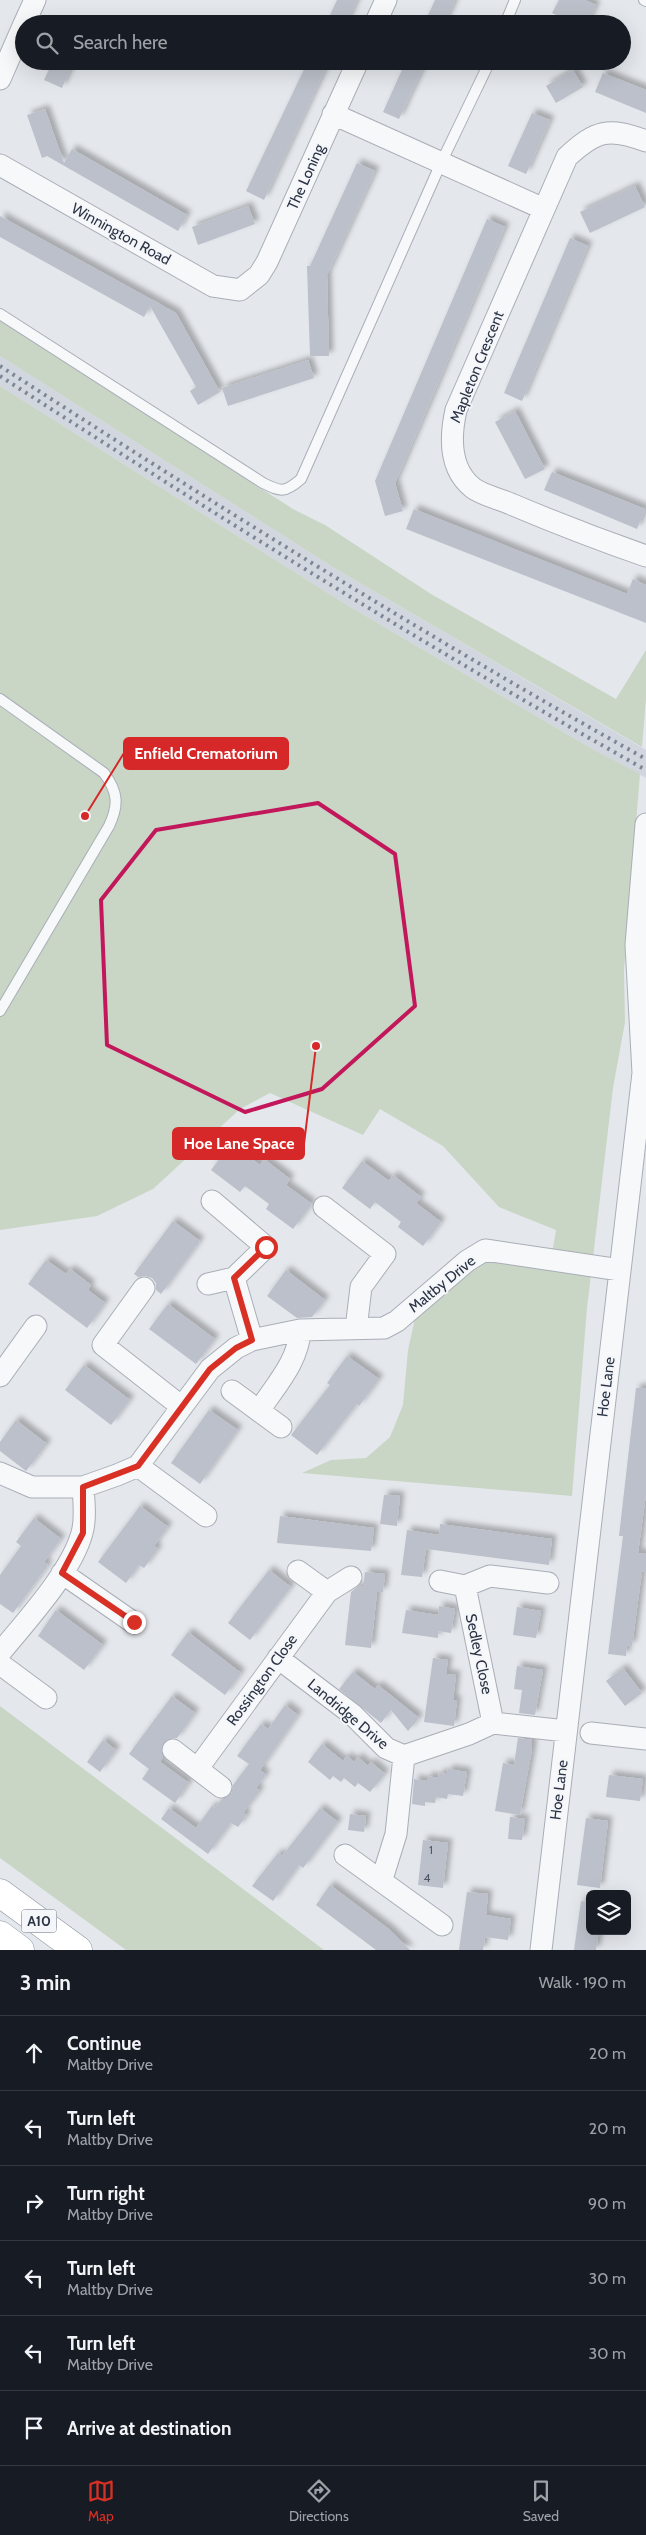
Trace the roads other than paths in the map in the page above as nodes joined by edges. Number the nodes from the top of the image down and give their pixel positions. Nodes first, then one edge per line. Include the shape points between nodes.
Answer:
1 (35, 0) edge
2 (386, 0) edge
3 (515, 0) edge
4 (28, 15) edge
5 (379, 15) edge
6 (509, 15) edge
7 (15, 45) edge
8 (354, 70) edge
9 (486, 70) edge
10 (0, 79) edge
11 (333, 114) junction
12 (646, 141) edge
13 (440, 163) junction
14 (0, 165) edge
15 (544, 209) junction
16 (246, 287) joint
17 (0, 314) edge
18 (646, 556) edge
19 (0, 699) edge
20 (646, 824) edge
21 (642, 970) edge
22 (0, 1012) edge
23 (212, 1201) dead end
24 (324, 1206) dead end
25 (620, 1270) junction
26 (234, 1278) junction
27 (208, 1284) dead end
28 (144, 1288) dead end
29 (36, 1326) dead end
30 (356, 1329) junction
31 (300, 1330) junction
32 (252, 1340) junction
33 (0, 1376) edge
34 (232, 1391) dead end
35 (182, 1407) junction
36 (259, 1411) junction
37 (281, 1427) dead end
38 (138, 1466) junction
39 (0, 1473) edge
40 (83, 1487) junction
41 (206, 1516) dead end
42 (298, 1571) dead end
43 (62, 1573) junction
44 (351, 1577) dead end
45 (440, 1581) dead end
46 (548, 1583) dead end
47 (465, 1586) junction
48 (327, 1592) junction
49 (134, 1622) dead end
50 (0, 1653) edge
51 (278, 1658) junction
52 (0, 1664) edge
53 (46, 1698) dead end
54 (493, 1723) junction
55 (566, 1731) junction
56 (591, 1733) dead end
57 (646, 1739) edge
58 (173, 1750) dead end
59 (404, 1756) junction
60 (198, 1768) junction
61 (221, 1787) dead end
62 (345, 1855) dead end
63 (382, 1879) junction
64 (0, 1893) edge
65 (442, 1925) dead end
66 (0, 1935) edge
67 (20, 1950) edge
68 (78, 1950) edge
69 (541, 1950) edge

1 - 4 street
2 - 5 street
3 - 6 lane
7 - 10 street
8 - 11 street, The Loning
9 - 13 lane
11 - 13 street
11 - 16 street, The Loning via 267,262 260,275
12 - 15 street, Mapleton Crescent via 629,134 609,132 585,140 567,157
13 - 15 street
13 - 17 lane via 301,479 291,488 280,491 263,483
14 - 16 street, Winnington Road via 213,286 234,290
15 - 18 street, Mapleton Crescent via 456,410 452,451 461,472 473,488 572,530
19 - 22 lane via 104,774 113,785 117,800 116,812 109,826
20 - 21 street, Hoe Lane via 636,946
21 - 25 street, Hoe Lane via 643,1073
23 - 26 street via 266,1247
24 - 30 street via 385,1254 361,1287
25 - 30 street, Maltby Drive via 485,1250 467,1261 398,1321 384,1328
25 - 55 street, Hoe Lane
26 - 27 street
26 - 32 street
28 - 35 street via 103,1345
29 - 33 street
30 - 31 street, Maltby Drive
31 - 32 street, Maltby Drive
31 - 36 street via 300,1344 294,1359
32 - 35 street, Maltby Drive via 236,1348 210,1369
34 - 36 street
35 - 38 street, Maltby Drive
36 - 37 street
38 - 40 street
38 - 41 street
39 - 40 street via 32,1487
40 - 43 street via 83,1533
42 - 48 street
43 - 49 street
43 - 50 street
44 - 48 street, Rossington Close
45 - 47 street
46 - 47 street via 490,1576
47 - 54 street, Sedley Close
48 - 51 street, Rossington Close
51 - 59 street, Landridge Drive via 352,1714 386,1748
51 - 60 street, Rossington Close
52 - 53 street
54 - 55 street
54 - 59 street, Landridge Drive
55 - 69 street, Hoe Lane
56 - 57 street
58 - 60 street
59 - 63 street via 396,1834
60 - 61 street
62 - 63 street
63 - 65 street
64 - 68 highway, A10
66 - 67 highway, A10

